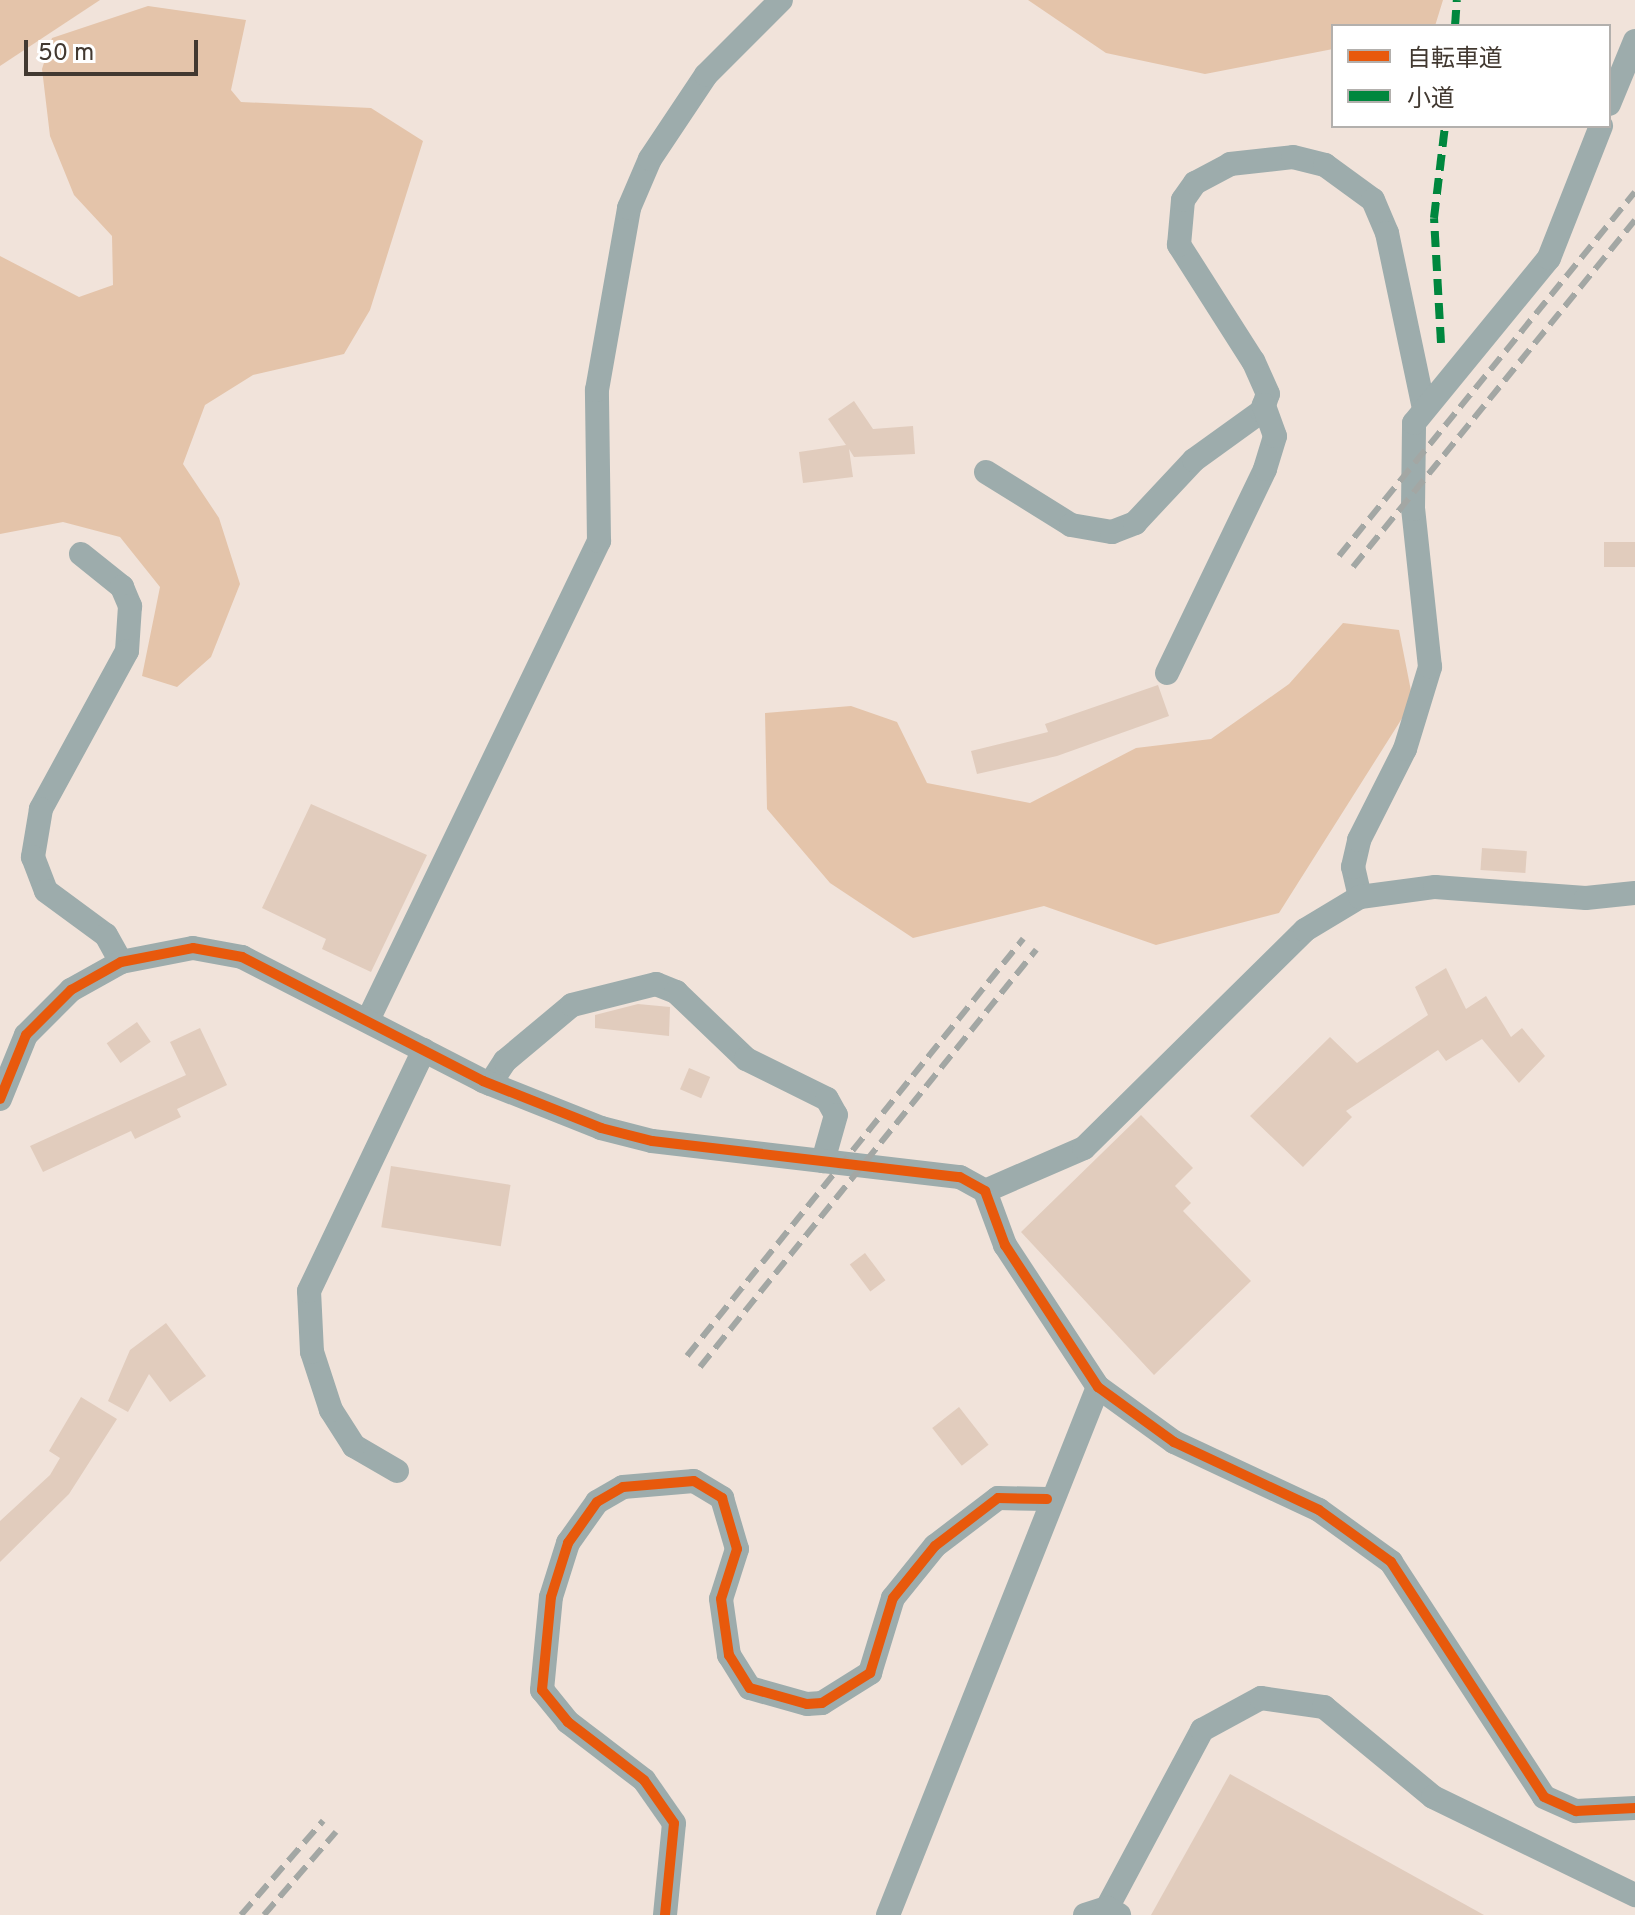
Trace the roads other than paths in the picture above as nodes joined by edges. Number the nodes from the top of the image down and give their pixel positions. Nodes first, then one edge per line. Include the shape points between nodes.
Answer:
1 (780, 0) edge
2 (1635, 41) edge
3 (1611, 99) edge
4 (1600, 128) edge
5 (1423, 404) junction
6 (1264, 405) junction
7 (986, 472) dead end
8 (81, 554) dead end
9 (1167, 673) dead end
10 (1635, 893) edge
11 (1360, 897) junction
12 (121, 962) junction
13 (368, 1020) junction
14 (424, 1050) junction
15 (490, 1084) junction
16 (0, 1099) edge
17 (823, 1161) junction
18 (985, 1191) junction
19 (1098, 1387) junction
20 (397, 1471) dead end
21 (1047, 1499) junction
22 (1635, 1808) edge
23 (1635, 1895) edge
24 (1104, 1913) edge
25 (665, 1915) edge
26 (888, 1915) edge

1 - 13 street via 706,75 650,159 629,208 597,390 599,541
2 - 3 street
4 - 5 street via 1549,258 1486,342
5 - 6 street via 1387,233 1373,200 1325,165 1293,157 1216,170 1195,183 1177,213 1179,245 1253,361 1268,394
5 - 11 street via 1414,423 1413,509 1430,667 1405,749 1359,840 1353,867
6 - 7 street via 1194,460 1135,523 1112,532 1071,525
6 - 9 street via 1275,436 1265,469
8 - 12 street via 122,587 130,606 127,651 41,809 33,857 46,891 106,935
10 - 11 street via 1586,898 1435,887
11 - 18 street via 1305,930 1084,1148
12 - 13 street via 193,948 242,957
12 - 16 street via 42,1014
13 - 14 street
14 - 15 street
14 - 20 street via 309,1291 312,1352 331,1410 354,1446
15 - 17 street via 652,1141
15 - 17 street via 505,1061 572,1005 656,984 676,992 746,1059 827,1099 836,1115
17 - 18 street via 960,1177
18 - 19 street via 1005,1245
19 - 21 street
19 - 22 street via 1174,1442 1319,1510 1391,1562 1544,1797 1576,1811
21 - 25 street via 998,1498 935,1546 893,1598 870,1673 822,1703 807,1704 750,1688 729,1655 721,1599 737,1549 722,1498 694,1481 623,1487 597,1502 568,1543 551,1597 542,1690 568,1722 644,1780 674,1823
21 - 26 street
23 - 24 street via 1433,1797 1324,1707 1261,1698 1202,1730

